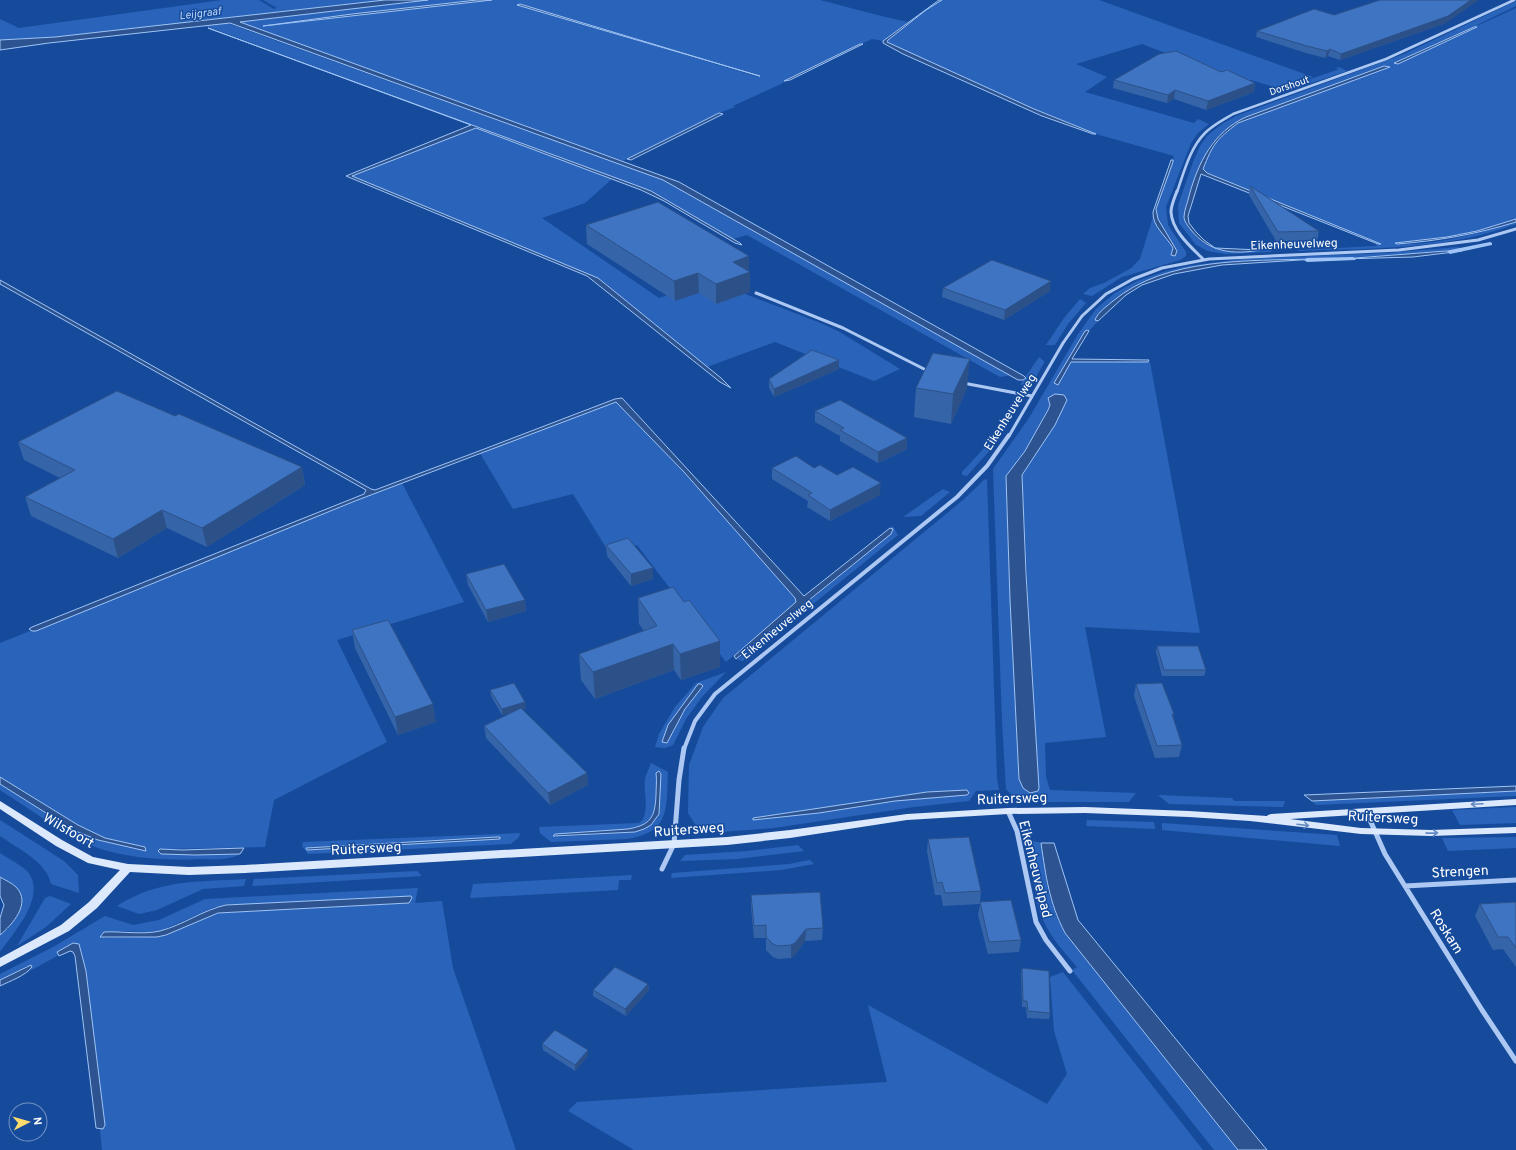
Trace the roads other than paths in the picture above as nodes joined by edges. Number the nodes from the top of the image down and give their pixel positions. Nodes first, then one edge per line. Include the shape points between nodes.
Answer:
1 (1514, 0) edge
2 (1516, 229) edge
3 (1203, 259) junction
4 (756, 293) dead end
5 (930, 372) edge
6 (958, 382) edge
7 (1032, 396) junction
8 (1516, 802) edge
9 (0, 804) edge
10 (1008, 811) junction
11 (1366, 811) junction
12 (1250, 818) junction
13 (1516, 830) edge
14 (1375, 832) junction
15 (674, 844) junction
16 (128, 868) junction
17 (662, 869) dead end
18 (1516, 880) edge
19 (1405, 886) junction
20 (0, 963) edge
21 (1070, 971) dead end
22 (1516, 1061) edge

1 - 3 street, Dorshout via 1386,58 1233,114 1204,134 1196,145 1171,212 1178,232
2 - 3 street, Eikenheuvelweg via 1478,240 1399,250
3 - 7 street, Eikenheuvelweg via 1145,274 1106,294 1087,310 1069,334
4 - 5 street via 843,328
6 - 7 street
7 - 15 street, Eikenheuvelweg via 1003,446 957,497 715,694 695,721 684,748
8 -> 11 street, Ruitersweg
9 - 16 street, Wilsfoort via 59,843 91,860
10 - 12 street, Ruitersweg via 1085,810
10 - 15 street, Ruitersweg via 907,817 790,834
10 - 21 street, Eikenheuvelpad via 1017,831 1036,922 1046,940
11 - 12 street, Ruitersweg
11 - 14 street, Roskam
12 -> 14 street, Ruitersweg
14 -> 13 street, Ruitersweg
14 - 19 street, Roskam
15 - 16 street, Ruitersweg via 245,869 189,871
15 - 17 street
16 - 20 street via 93,905 65,928
18 - 19 street, Strengen
19 - 22 street, Roskam

